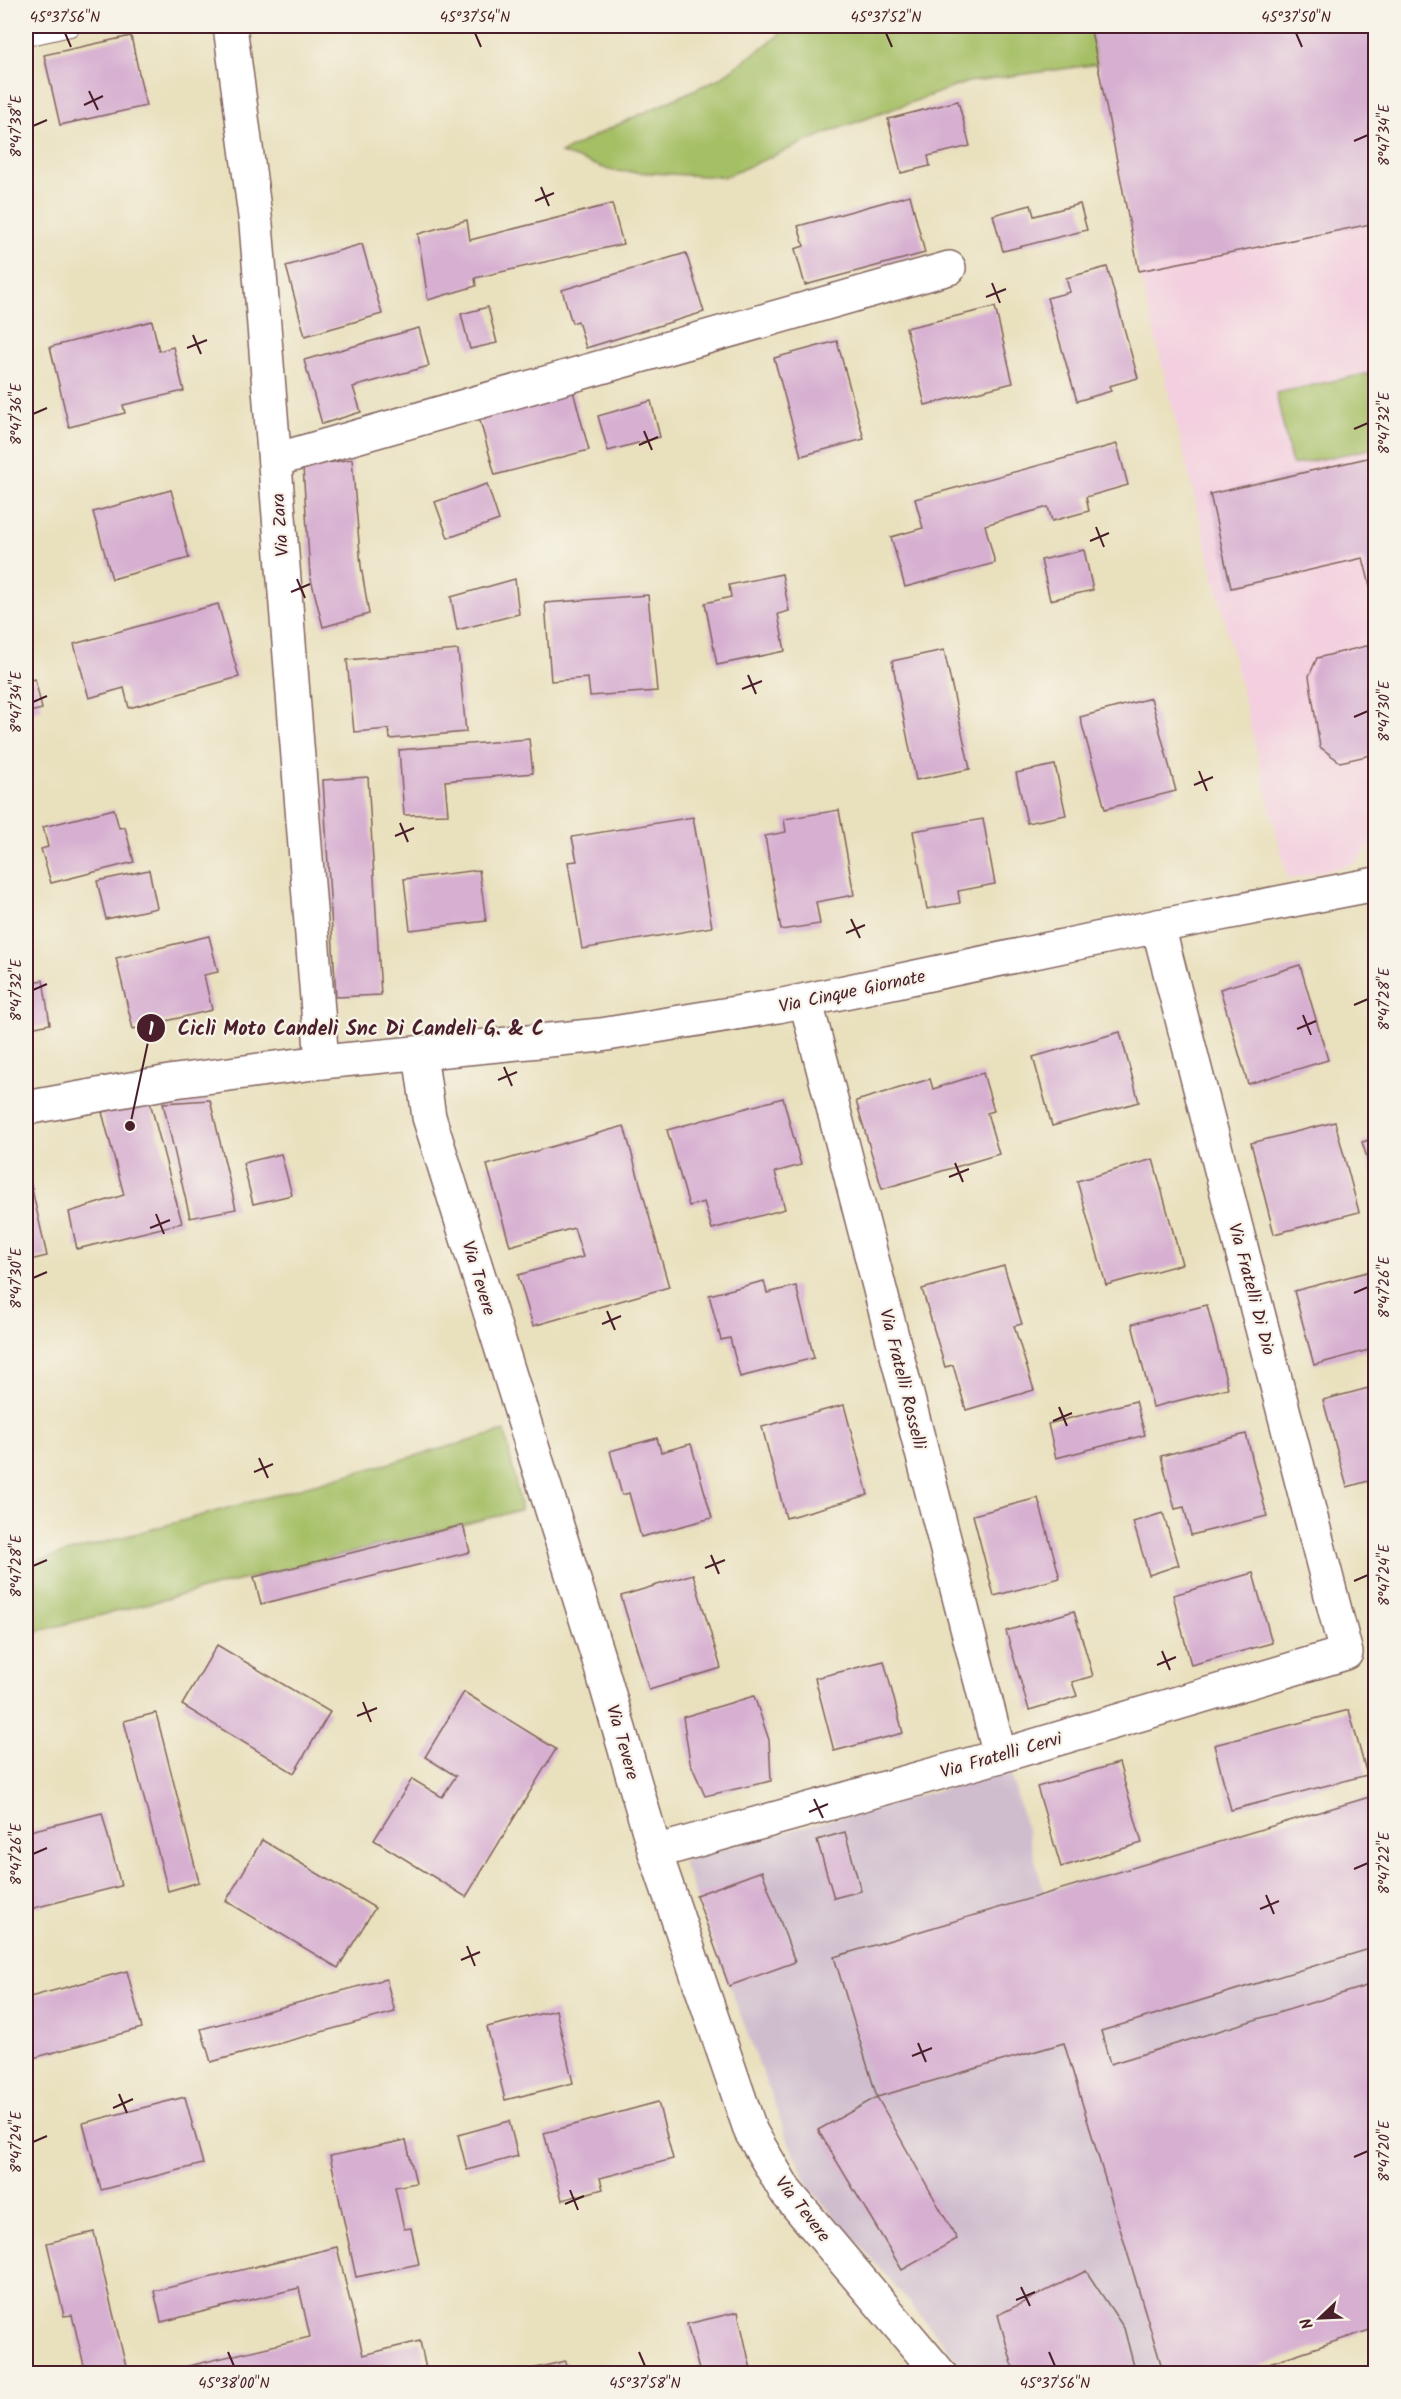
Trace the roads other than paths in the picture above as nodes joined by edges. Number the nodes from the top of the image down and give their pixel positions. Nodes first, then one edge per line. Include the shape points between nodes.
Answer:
1 (70, 26) edge
2 (230, 26) edge
3 (26, 36) edge
4 (949, 268) dead end
5 (275, 460) junction
6 (1376, 884) edge
7 (1158, 926) junction
8 (806, 1002) junction
9 (420, 1054) junction
10 (322, 1062) junction
11 (26, 1108) edge
12 (1346, 1653) joint
13 (1000, 1755) junction
14 (655, 1852) junction
15 (940, 2373) edge

1 - 3 lane
2 - 5 street, Via Zara via 256,224
4 - 5 street
5 - 10 street, Via Zara
6 - 7 street, Via Cinque Giornate
7 - 8 street, Via Cinque Giornate
7 - 12 street, Via Fratelli Di Dio
8 - 9 street, Via Cinque Giornate via 601,1035
8 - 13 street, Via Fratelli Rosselli
9 - 10 street, Via Cinque Giornate
9 - 14 street, Via Tevere via 429,1117
10 - 11 street, Via Cinque Giornate via 175,1081
12 - 13 street, Via Fratelli Cervi
13 - 14 street, Via Fratelli Cervi
14 - 15 street, Via Tevere via 751,2132 786,2192

